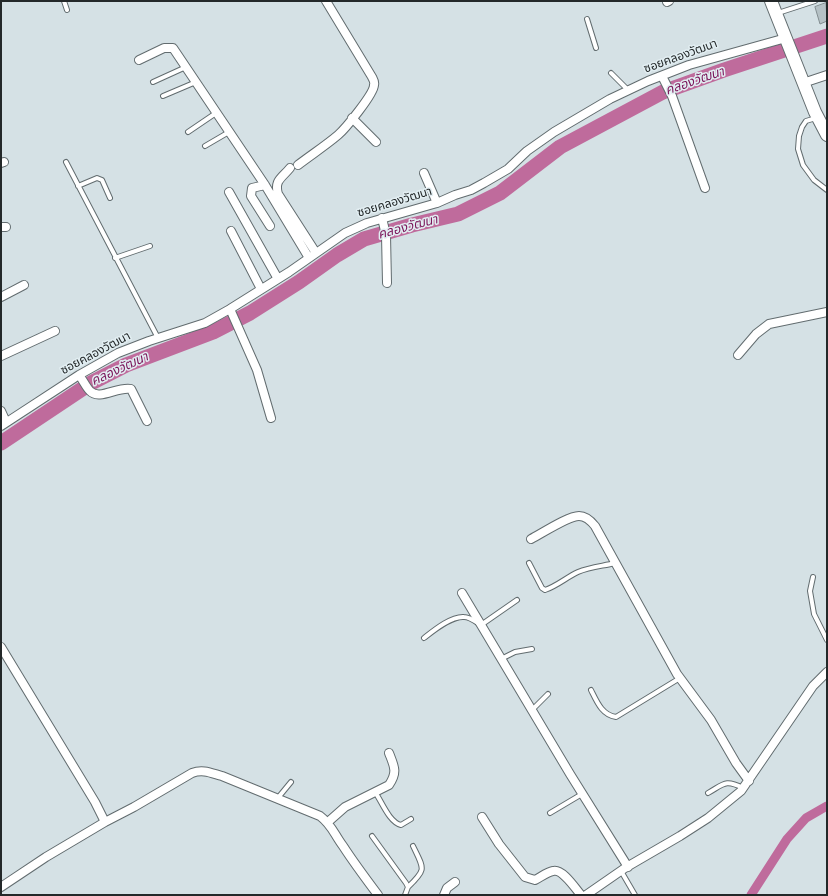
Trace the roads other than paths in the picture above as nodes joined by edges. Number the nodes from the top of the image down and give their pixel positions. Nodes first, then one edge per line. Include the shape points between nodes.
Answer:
1 (64, 1) edge
2 (326, 1) edge
3 (771, 1) edge
4 (815, 1) edge
5 (67, 10) dead end
6 (776, 14) junction
7 (587, 19) dead end
8 (788, 46) junction
9 (596, 48) dead end
10 (139, 60) dead end
11 (186, 67) junction
12 (611, 72) dead end
13 (662, 76) junction
14 (827, 76) edge
15 (153, 82) dead end
16 (196, 82) junction
17 (803, 83) junction
18 (628, 90) junction
19 (163, 96) dead end
20 (216, 113) junction
21 (352, 118) junction
22 (818, 118) junction
23 (188, 132) dead end
24 (229, 132) junction
25 (827, 135) edge
26 (376, 142) dead end
27 (205, 146) dead end
28 (66, 162) dead end
29 (424, 172) dead end
30 (265, 185) junction
31 (78, 186) junction
32 (705, 188) dead end
33 (827, 190) edge
34 (229, 192) dead end
35 (110, 198) dead end
36 (438, 203) junction
37 (383, 220) junction
38 (270, 226) dead end
39 (231, 231) dead end
40 (150, 246) dead end
41 (312, 255) junction
42 (115, 258) junction
43 (278, 279) junction
44 (387, 283) dead end
45 (24, 285) dead end
46 (261, 289) junction
47 (1, 297) edge
48 (232, 312) junction
49 (827, 312) edge
50 (55, 331) dead end
51 (158, 338) junction
52 (738, 354) dead end
53 (1, 356) edge
54 (82, 378) junction
55 (1, 411) edge
56 (271, 418) dead end
57 (147, 421) dead end
58 (4, 424) edge
59 (531, 540) dead end
60 (529, 563) dead end
61 (615, 563) junction
62 (813, 577) dead end
63 (462, 593) dead end
64 (517, 600) dead end
65 (481, 625) junction
66 (424, 638) dead end
67 (827, 640) edge
68 (1, 647) edge
69 (532, 649) dead end
70 (501, 659) junction
71 (827, 672) edge
72 (680, 678) junction
73 (591, 690) dead end
74 (548, 694) dead end
75 (532, 710) junction
76 (389, 753) dead end
77 (749, 781) junction
78 (291, 782) dead end
79 (743, 788) junction
80 (375, 792) junction
81 (708, 793) dead end
82 (582, 794) junction
83 (277, 799) junction
84 (550, 813) dead end
85 (482, 817) dead end
86 (411, 820) dead end
87 (104, 822) junction
88 (328, 822) junction
89 (372, 836) dead end
90 (413, 846) dead end
91 (624, 869) junction
92 (454, 882) dead end
93 (1, 886) edge
94 (408, 887) junction
95 (378, 895) edge
96 (405, 895) edge
97 (444, 895) edge
98 (582, 895) edge
99 (586, 895) edge
100 (635, 895) edge

1 - 5 lane
2 - 21 street via 374,81 371,94
3 - 6 main road
4 - 6 lane
6 - 8 main road
7 - 9 lane
8 - 13 street, ซอยคลองวัฒนา via 715,57
8 - 17 main road
10 - 11 street via 170,47
11 - 15 lane
11 - 16 street
12 - 18 lane
13 - 18 street, ซอยคลองวัฒนา
13 - 32 street via 672,96
14 - 17 street
16 - 19 lane
16 - 20 street
17 - 22 main road
18 - 36 street, ซอยคลองวัฒนา via 554,132 527,151 508,169 484,184
20 - 23 lane
20 - 24 street
21 - 26 street
21 - 41 street via 338,135 294,167 276,186
22 - 25 main road
22 - 33 lane via 806,122 802,127 798,149 803,165 814,180
24 - 27 lane
24 - 30 street
28 - 31 lane
29 - 36 street
30 - 38 street via 252,188 251,196
30 - 41 street
31 - 35 lane via 100,178
31 - 42 lane
34 - 43 street
36 - 37 street, ซอยคลองวัฒนา
37 - 41 street, ซอยคลองวัฒนา via 367,223 345,233
37 - 44 street via 386,235
39 - 46 street
40 - 42 lane
41 - 43 street, ซอยคลองวัฒนา
42 - 51 lane
43 - 46 street, ซอยคลองวัฒนา
45 - 47 street
46 - 48 street, ซอยคลองวัฒนา
48 - 51 street, ซอยคลองวัฒนา
48 - 56 street via 257,370
49 - 52 street via 769,324
50 - 53 street
51 - 54 street, ซอยคลองวัฒนา via 118,353
54 - 57 street via 91,392 98,395 120,388 131,389
54 - 58 street, ซอยคลองวัฒนา
55 - 58 street
59 - 61 street via 571,518 580,516 590,520 595,526
60 - 61 lane via 545,590 589,568
61 - 72 street
62 - 67 lane via 810,591 814,614
63 - 65 street
64 - 65 lane
65 - 66 lane via 463,616 441,626
65 - 70 street
68 - 87 street
69 - 70 lane via 515,652
70 - 75 street
71 - 77 street via 813,686
72 - 73 lane via 616,717 610,716 601,708
72 - 77 street via 711,720
74 - 75 lane
75 - 82 street
76 - 80 street via 395,768 393,779 389,785
77 - 79 street
78 - 83 lane
79 - 81 lane via 728,782
79 - 91 street via 708,818
80 - 86 lane via 397,824 402,825
80 - 88 street via 345,807
82 - 84 lane
82 - 91 street
83 - 87 street via 222,776 199,770
83 - 88 street via 320,816
85 - 98 street via 525,877 535,880 558,870
87 - 93 street
88 - 95 street
89 - 94 lane
90 - 94 lane via 422,869 420,876
91 - 99 street
91 - 100 lane
92 - 97 street
94 - 96 lane

